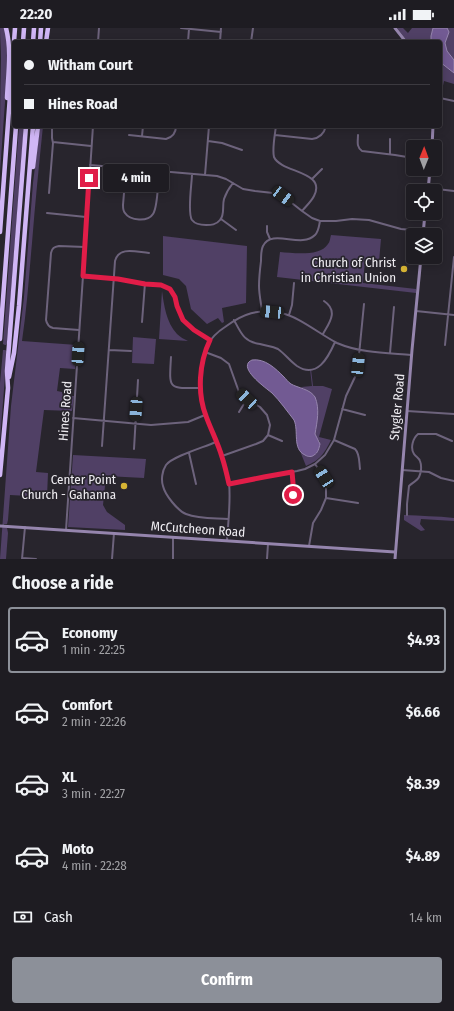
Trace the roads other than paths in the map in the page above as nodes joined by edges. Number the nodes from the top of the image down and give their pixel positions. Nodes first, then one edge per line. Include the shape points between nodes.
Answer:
1 (6, 28) edge
2 (15, 28) edge
3 (24, 28) edge
4 (34, 28) edge
5 (41, 28) edge
6 (48, 28) edge
7 (99, 28) edge
8 (181, 28) edge
9 (221, 28) edge
10 (253, 28) edge
11 (395, 28) edge
12 (189, 29) junction
13 (220, 32) junction
14 (14, 40) edge
15 (23, 40) edge
16 (33, 40) edge
17 (40, 40) edge
18 (46, 40) edge
19 (98, 40) edge
20 (188, 40) edge
21 (220, 40) edge
22 (251, 40) edge
23 (404, 40) edge
24 (12, 68) edge
25 (442, 98) edge
26 (454, 101) edge
27 (16, 128) edge
28 (26, 128) edge
29 (33, 128) edge
30 (38, 128) edge
31 (52, 128) edge
32 (93, 128) edge
33 (143, 128) edge
34 (176, 128) edge
35 (209, 128) edge
36 (276, 128) edge
37 (325, 128) edge
38 (434, 128) edge
39 (130, 135) dead end
40 (275, 135) junction
41 (358, 135) dead end
42 (142, 136) junction
43 (390, 139) dead end
44 (433, 140) edge
45 (208, 141) junction
46 (52, 142) junction
47 (91, 146) junction
48 (242, 150) dead end
49 (390, 154) junction
50 (406, 157) edge
51 (90, 165) junction
52 (126, 168) junction
53 (322, 169) dead end
54 (159, 171) junction
55 (192, 174) junction
56 (205, 175) junction
57 (312, 179) junction
58 (233, 183) junction
59 (442, 190) edge
60 (454, 191) edge
61 (49, 193) dead end
62 (27, 203) junction
63 (302, 211) junction
64 (47, 213) dead end
65 (86, 217) junction
66 (221, 219) junction
67 (320, 221) junction
68 (267, 226) dead end
69 (0, 227) edge
70 (406, 229) edge
71 (236, 230) dead end
72 (0, 232) edge
73 (270, 239) junction
74 (85, 247) junction
75 (149, 253) dead end
76 (454, 257) edge
77 (420, 264) edge
78 (83, 276) junction
79 (114, 279) junction
80 (294, 283) dead end
81 (145, 284) junction
82 (324, 301) dead end
83 (364, 304) dead end
84 (394, 307) dead end
85 (262, 311) junction
86 (416, 311) junction
87 (289, 315) junction
88 (448, 315) junction
89 (454, 315) edge
90 (234, 320) junction
91 (142, 322) dead end
92 (79, 330) junction
93 (322, 334) junction
94 (0, 339) edge
95 (210, 340) junction
96 (336, 342) junction
97 (446, 345) dead end
98 (109, 350) junction
99 (360, 350) junction
100 (130, 352) dead end
101 (205, 352) junction
102 (390, 353) junction
103 (412, 355) junction
104 (171, 357) dead end
105 (138, 380) dead end
106 (8, 388) junction
107 (200, 388) junction
108 (247, 399) junction
109 (342, 409) junction
110 (407, 411) junction
111 (239, 412) dead end
112 (454, 414) edge
113 (205, 415) junction
114 (365, 415) dead end
115 (73, 418) junction
116 (104, 421) junction
117 (135, 424) junction
118 (268, 434) junction
119 (334, 440) junction
120 (282, 441) dead end
121 (452, 441) dead end
122 (216, 442) junction
123 (102, 446) dead end
124 (134, 450) dead end
125 (189, 453) junction
126 (222, 456) junction
127 (315, 464) junction
128 (360, 469) dead end
129 (402, 470) junction
130 (421, 471) junction
131 (292, 472) junction
132 (0, 475) edge
133 (454, 481) edge
134 (196, 484) dead end
135 (229, 484) junction
136 (326, 498) junction
137 (290, 503) dead end
138 (358, 503) dead end
139 (407, 515) dead end
140 (229, 519) junction
141 (0, 526) edge
142 (25, 527) junction
143 (66, 530) junction
144 (114, 533) junction
145 (173, 537) junction
146 (227, 541) junction
147 (268, 544) junction
148 (309, 546) junction
149 (395, 552) junction
150 (22, 558) edge
151 (36, 559) edge
152 (112, 559) edge
153 (173, 559) edge
154 (267, 559) edge
155 (395, 559) edge

1 - 69 highway via 9,66
2 - 14 highway
3 - 15 highway
4 - 16 highway
5 - 17 highway
6 - 18 highway
7 - 19 street
8 - 12 street
9 - 13 street
10 - 22 street
11 - 23 main road
12 - 13 street
12 - 20 street
13 - 21 street
24 - 69 highway
25 - 26 street
27 - 94 highway
28 - 106 highway via 8,354
29 - 62 highway
30 - 62 highway
31 - 46 street
32 - 47 street, Hines Road
33 - 42 street
34 - 42 street via 173,136 166,139
35 - 45 street
36 - 40 street
37 - 40 street via 321,136 316,138
38 - 44 main road
39 - 42 street
40 - 57 street via 273,151 278,162
41 - 49 street via 358,146 362,151
43 - 49 street
45 - 48 street
45 - 56 street
46 - 47 street
46 - 61 street
47 - 51 street, Hines Road
49 - 50 street
51 - 52 street
51 - 65 street, Hines Road
52 - 54 street
52 - 54 street via 123,209 128,216 138,219 149,218 156,209
53 - 57 street
54 - 55 street
55 - 56 street
55 - 66 street via 189,211 192,220 211,225
56 - 58 street via 217,176
57 - 63 street via 316,190
58 - 63 street via 243,189 273,192 283,196
58 - 66 street via 224,200
59 - 60 street
62 - 106 highway via 19,306
63 - 67 street
64 - 65 street
65 - 74 street, Hines Road
66 - 71 street
67 - 70 street via 369,220
67 - 73 street via 316,234 309,239
68 - 73 street
69 - 72 highway
73 - 85 street via 263,246 261,253 259,288
74 - 78 street, Hines Road
74 - 92 street via 55,246 50,253 47,325 53,328
75 - 79 street via 120,252 116,256
76 - 88 street
77 - 86 main road, Stygler Road
78 - 79 street
78 - 92 street, Hines Road
79 - 81 street
79 - 98 street
80 - 87 street
81 - 91 street
81 - 95 street via 161,285 170,289 183,320
82 - 93 street via 332,309 332,316
83 - 99 street
84 - 102 street
85 - 87 street
85 - 90 street via 248,313
86 - 88 street
86 - 103 main road, Stygler Road
87 - 93 street
88 - 89 street
88 - 97 street
90 - 95 street
90 - 96 street via 245,338 276,349 295,365 303,368 316,368 324,363
92 - 115 street, Hines Road
93 - 96 street
95 - 101 street
96 - 99 street
98 - 100 street
98 - 116 street
99 - 102 street
99 - 109 street via 355,377
101 - 107 street
101 - 108 street via 221,358 228,364 239,392
102 - 103 street
103 - 110 main road, Stygler Road
104 - 107 street via 171,383 178,388
105 - 117 street
106 - 132 highway
107 - 113 street
108 - 111 street
108 - 118 street via 267,415 270,425
109 - 114 street
109 - 119 street
110 - 112 street
110 - 129 main road, Stygler Road
113 - 117 street via 188,422
113 - 122 street
115 - 116 street
115 - 143 street, Hines Road
116 - 117 street
116 - 123 street
117 - 124 street
118 - 120 street
118 - 126 street via 263,441
119 - 127 street via 325,455
119 - 128 street via 357,451
121 - 130 street via 436,434 416,435 412,450 420,460
122 - 125 street
122 - 126 street
125 - 134 street
125 - 140 street via 172,460 166,466 162,479 166,492 184,514
126 - 135 street
127 - 131 street
127 - 136 street via 324,477
129 - 130 street
129 - 149 main road, Stygler Road
130 - 133 street
130 - 139 street via 419,478 409,486
131 - 135 street
131 - 137 street via 293,495
135 - 140 street
136 - 138 street
136 - 148 street via 313,523
140 - 146 street
141 - 142 main road, McCutcheon Road
142 - 143 main road, McCutcheon Road
142 - 150 street
143 - 144 main road, McCutcheon Road
144 - 145 main road, McCutcheon Road
144 - 152 street
145 - 146 main road, McCutcheon Road
145 - 153 street
146 - 147 main road, McCutcheon Road
147 - 148 main road, McCutcheon Road
147 - 154 street
148 - 149 main road, McCutcheon Road
149 - 155 main road, Stygler Road
150 - 151 street

